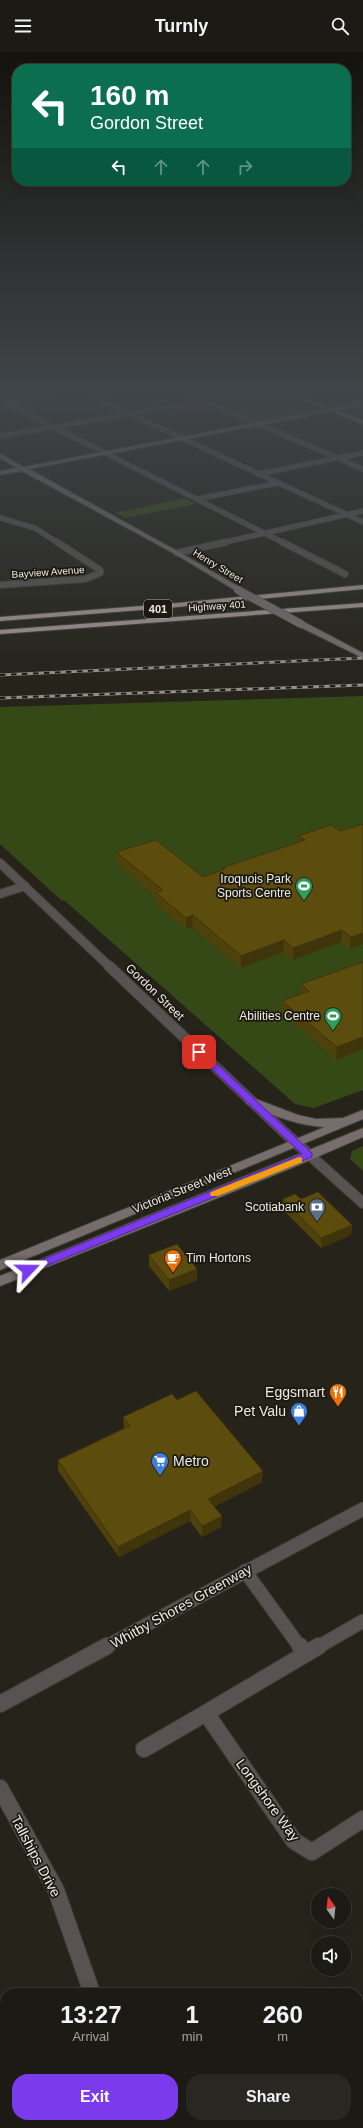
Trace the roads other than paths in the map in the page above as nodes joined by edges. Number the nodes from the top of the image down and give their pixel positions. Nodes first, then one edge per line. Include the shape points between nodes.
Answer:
1 (67, 492) edge
2 (183, 492) edge
3 (233, 492) edge
4 (297, 492) edge
5 (197, 499) junction
6 (363, 511) edge
7 (347, 515) junction
8 (0, 518) edge
9 (363, 522) edge
10 (265, 533) junction
11 (177, 553) junction
12 (345, 574) dead end
13 (0, 585) edge
14 (363, 587) edge
15 (355, 596) dead end
16 (363, 605) edge
17 (0, 620) edge
18 (0, 632) edge
19 (361, 655) edge
20 (0, 864) edge
21 (25, 886) junction
22 (0, 894) edge
23 (250, 1101) junction
24 (358, 1116) edge
25 (363, 1132) edge
26 (296, 1143) junction
27 (309, 1155) junction
28 (363, 1203) edge
29 (0, 1265) edge
30 (0, 1281) edge
31 (363, 1509) edge
32 (245, 1571) junction
33 (363, 1621) edge
34 (305, 1654) junction
35 (0, 1704) edge
36 (206, 1713) junction
37 (144, 1749) dead end
38 (0, 1788) edge
39 (363, 1819) edge
40 (90, 1988) edge

1 - 11 main road, Henry Street
2 - 5 street
3 - 5 street
4 - 7 street
5 - 10 street
6 - 7 street
7 - 9 street
7 - 10 street
8 - 13 street, Bayview Avenue via 35,528 100,570 100,573 85,579
10 - 11 street
10 - 12 street
11 - 19 main road, Henry Street, bridge via 238,590
14 - 17 highway
15 - 17 highway, Highway 401 / 401
16 - 18 highway, Highway 401 / 401
20 - 21 street, Gordon Street
21 - 22 street
21 - 23 street, Gordon Street
23 - 24 main road via 292,1119 333,1122
23 - 26 street, Gordon Street
24 - 26 main road, Victoria Street West
25 - 27 main road, Victoria Street West
26 - 27 street, Gordon Street
26 - 29 main road, Victoria Street West
27 - 28 street, Gordon Street
27 - 30 main road, Victoria Street West
31 - 32 street, Whitby Shores Greenway
32 - 34 street
32 - 35 street, Whitby Shores Greenway
33 - 34 street
34 - 36 street
36 - 37 street
36 - 39 street, Longshore Way via 294,1840 312,1852
38 - 40 street, Tallships Drive via 56,1890

